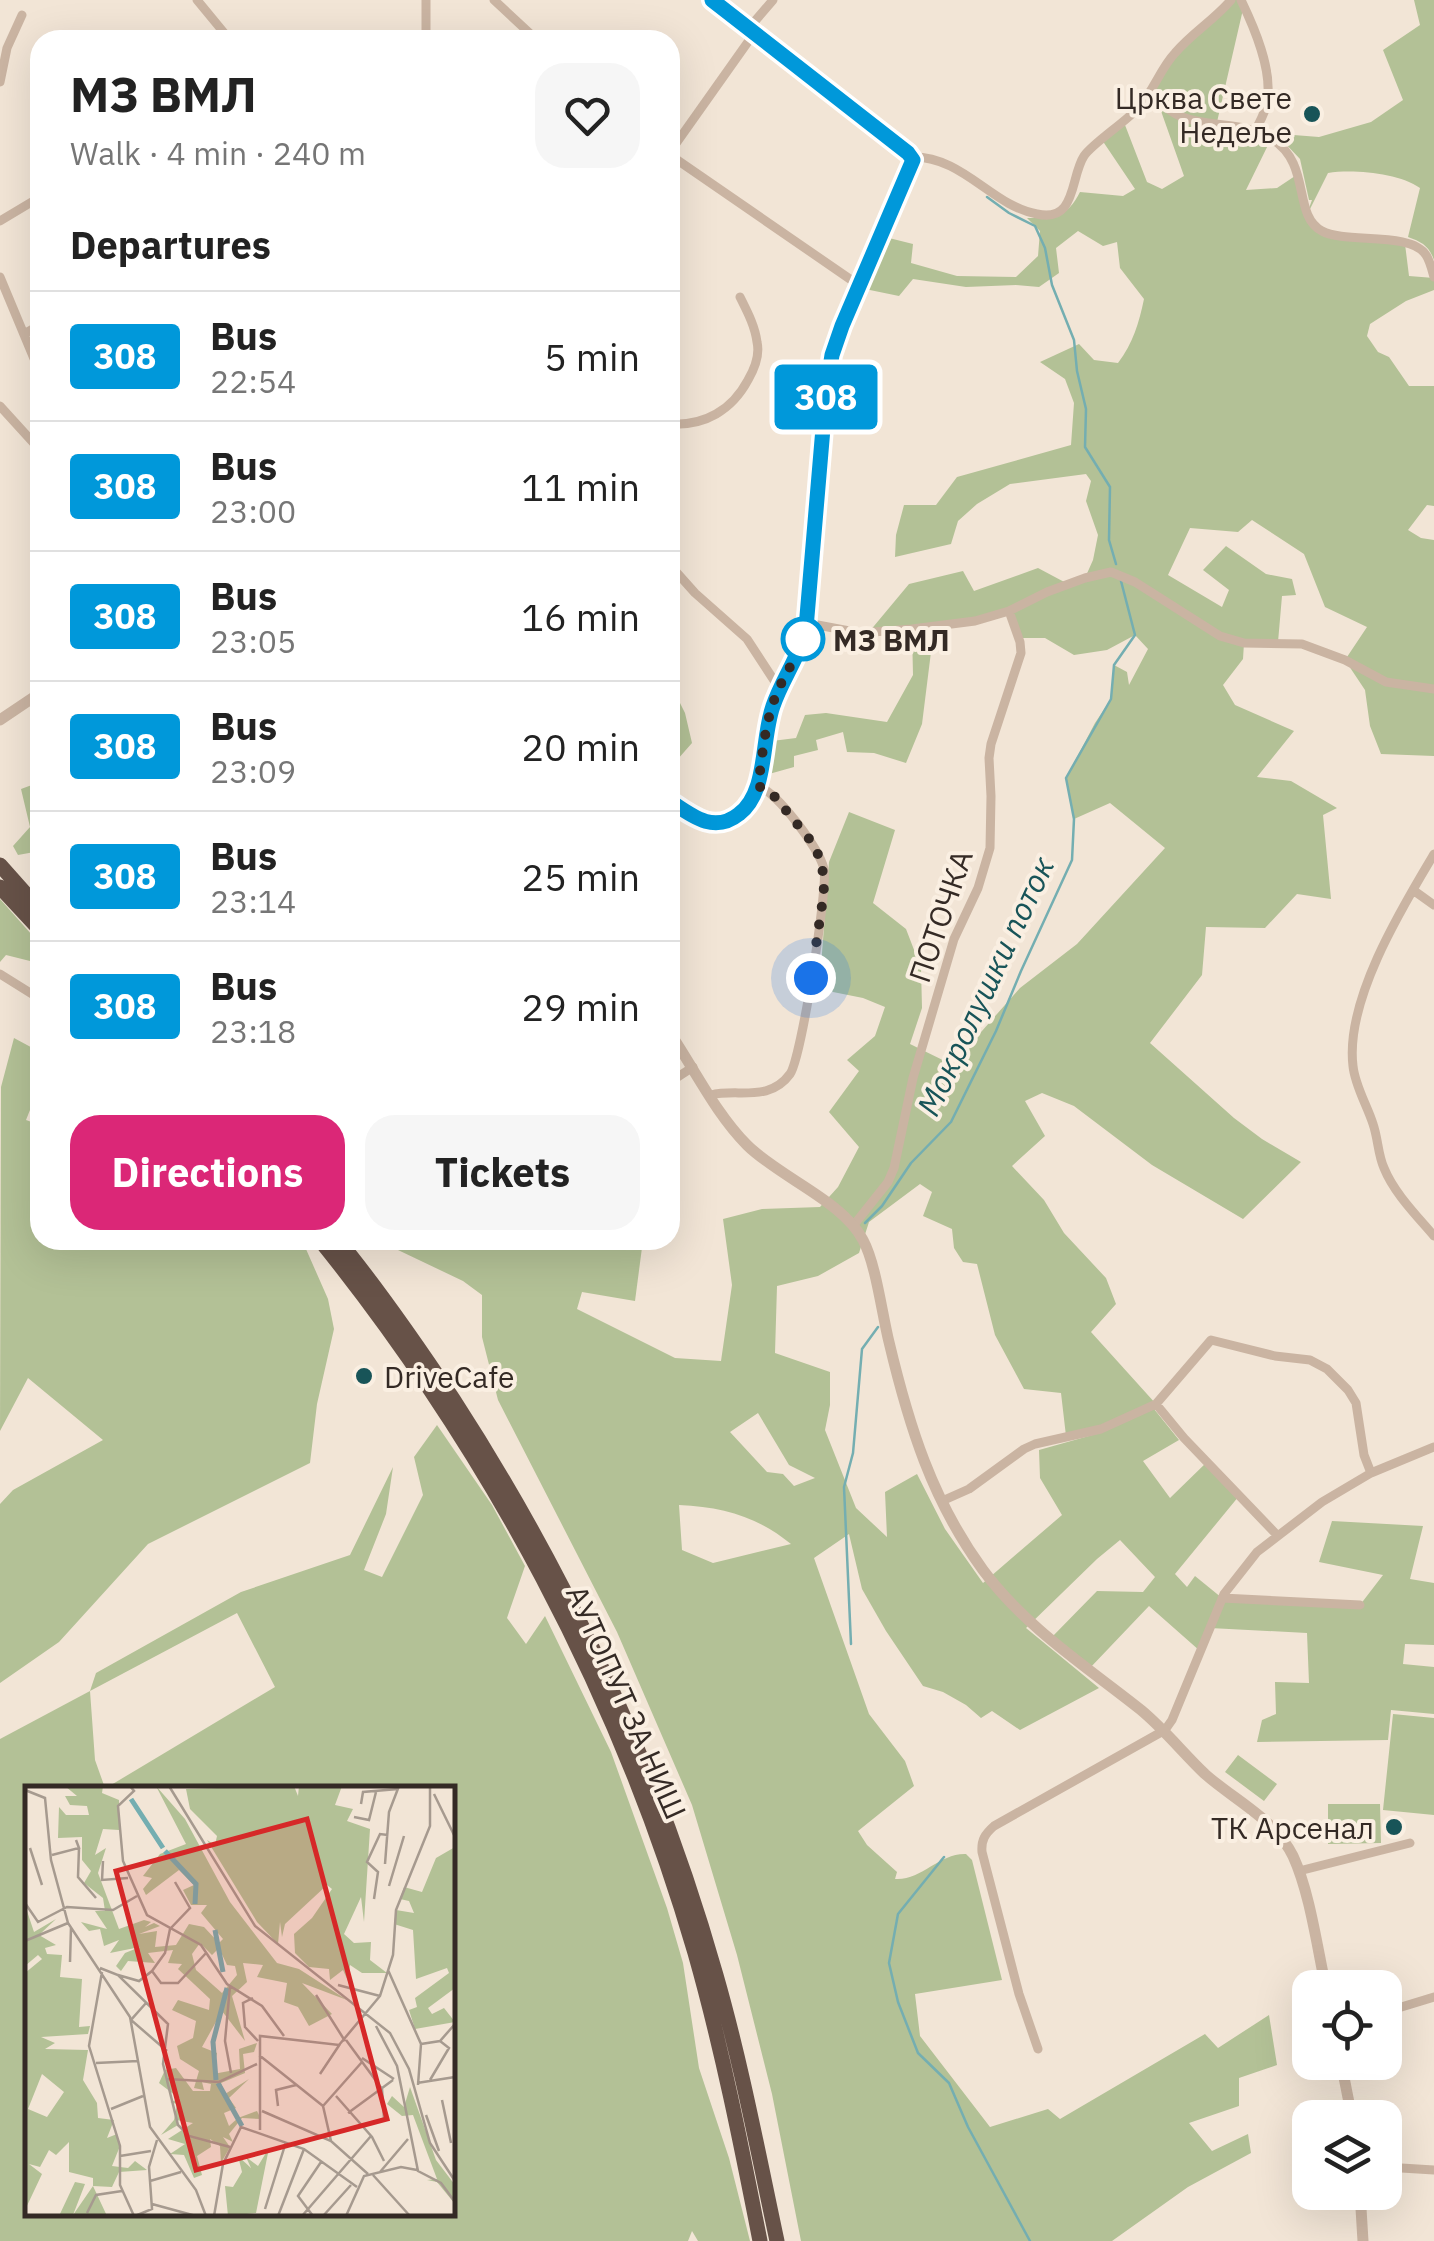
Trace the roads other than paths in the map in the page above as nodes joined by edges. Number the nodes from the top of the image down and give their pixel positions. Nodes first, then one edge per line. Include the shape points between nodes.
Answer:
1 (197, 0) edge
2 (426, 0) edge
3 (494, 0) edge
4 (712, 0) edge
5 (773, 0) edge
6 (1231, 0) edge
7 (1241, 0) edge
8 (22, 15) dead end
9 (222, 30) edge
10 (426, 30) edge
11 (526, 30) edge
12 (752, 30) junction
13 (0, 82) edge
14 (1150, 95) junction
15 (1256, 131) junction
16 (680, 139) edge
17 (912, 156) junction
18 (680, 161) edge
19 (30, 203) edge
20 (0, 220) edge
21 (1434, 276) edge
22 (0, 277) edge
23 (860, 286) junction
24 (740, 297) dead end
25 (30, 331) edge
26 (24, 334) junction
27 (30, 349) edge
28 (0, 406) edge
29 (680, 424) edge
30 (30, 439) edge
31 (680, 575) edge
32 (1008, 611) junction
33 (807, 623) junction
34 (779, 688) junction
35 (1434, 689) edge
36 (30, 700) edge
37 (0, 720) edge
38 (758, 786) junction
39 (680, 808) edge
40 (1434, 854) edge
41 (0, 865) edge
42 (0, 887) edge
43 (1414, 890) junction
44 (30, 899) edge
45 (1434, 905) edge
46 (30, 919) edge
47 (0, 974) edge
48 (30, 993) edge
49 (680, 1048) edge
50 (693, 1067) junction
51 (680, 1075) edge
52 (710, 1095) junction
53 (853, 1226) junction
54 (1434, 1236) edge
55 (328, 1250) edge
56 (346, 1250) edge
57 (1156, 1404) junction
58 (1434, 1447) edge
59 (1371, 1472) junction
60 (942, 1501) junction
61 (1278, 1535) junction
62 (1222, 1598) junction
63 (1360, 1605) dead end
64 (1164, 1730) junction
65 (1410, 1842) dead end
66 (1299, 1871) junction
67 (1322, 1970) edge
68 (1434, 1998) edge
69 (1402, 2007) edge
70 (1038, 2050) dead end
71 (1402, 2168) edge
72 (1434, 2170) edge
73 (1361, 2210) edge
74 (760, 2241) edge
75 (776, 2241) edge
76 (1363, 2241) edge

1 - 9 street
2 - 10 street
3 - 11 street
4 - 12 street
5 - 12 street
6 - 14 street via 1176,50
7 - 15 street via 1268,81
8 - 13 street
12 - 16 street
12 - 17 street
14 - 15 street via 1185,118
14 - 17 street via 1084,156 1068,202 1052,214 1032,214 948,164
15 - 21 street via 1290,154 1317,229 1416,247
17 - 23 street
18 - 23 street
19 - 20 street
22 - 26 street
23 - 33 street via 828,373
24 - 29 street via 758,344 755,366 743,391 715,416
25 - 26 street
26 - 27 street
28 - 30 street
31 - 34 street via 747,639
32 - 33 street via 874,632
32 - 35 street via 1110,572 1231,640 1302,644 1379,680
32 - 53 street, ПОТОЧКА via 1020,653 988,758 990,848 954,939 894,1168
33 - 34 street
34 - 38 street
36 - 37 street
38 - 39 street via 750,805 718,824
38 - 52 street via 770,791 822,862 816,950 790,1075 760,1092
40 - 43 street
41 - 44 highway
42 - 46 highway
43 - 45 street
43 - 54 street via 1358,1005 1353,1066 1384,1168
47 - 48 street
49 - 50 street
50 - 51 street
50 - 52 street
52 - 53 street via 754,1152
53 - 60 street via 868,1253 916,1443
55 - 74 highway, АУТОПУТ ЗА НИШ via 480,1468 556,1603 617,1736 699,1967
56 - 75 highway, АУТОПУТ ЗА НИШ via 486,1450 608,1678 666,1820 717,1977
57 - 59 street via 1211,1340 1310,1360 1352,1395
57 - 60 street via 1101,1429 1024,1449
57 - 61 street
58 - 59 street
59 - 61 street
60 - 64 street via 975,1559 1012,1604
61 - 62 street
62 - 63 street
62 - 64 street
64 - 66 street via 1272,1828
64 - 70 street via 994,1826 982,1842
65 - 66 street
66 - 67 street
68 - 69 street
71 - 72 street
73 - 76 street

